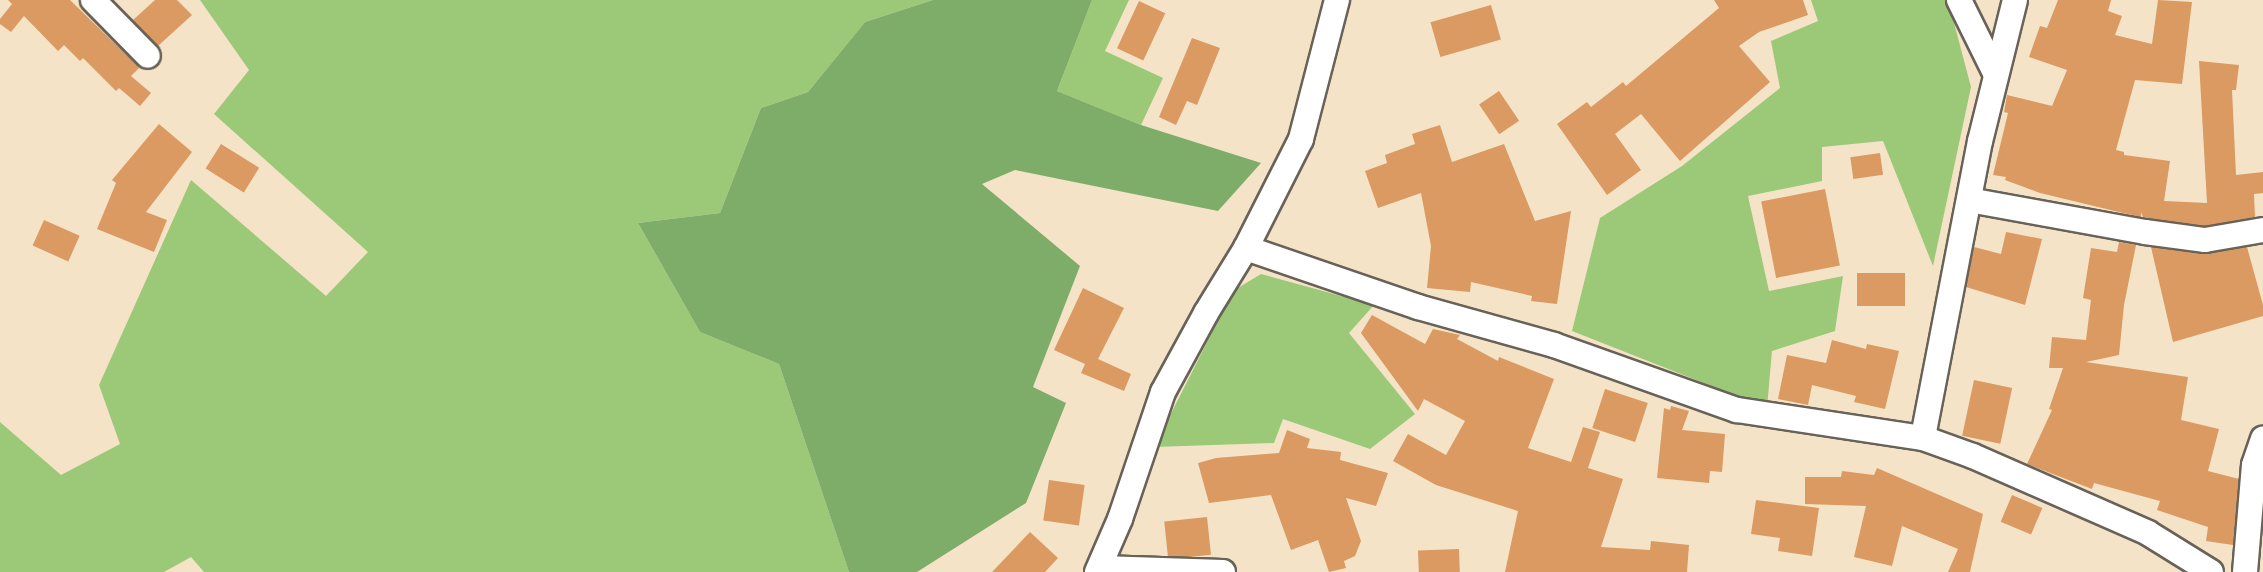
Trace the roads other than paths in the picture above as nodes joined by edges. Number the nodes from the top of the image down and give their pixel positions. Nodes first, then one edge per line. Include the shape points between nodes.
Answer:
1 (93, 0) edge
2 (1337, 0) edge
3 (1959, 0) edge
4 (2015, 0) edge
5 (148, 56) dead end
6 (1995, 73) junction
7 (1969, 200) junction
8 (2263, 231) edge
9 (1246, 248) junction
10 (1923, 438) junction
11 (2263, 440) edge
12 (1099, 570) edge
13 (1223, 572) edge
14 (2211, 572) edge
15 (2245, 572) edge

1 - 5 street
2 - 9 street via 1301,139
3 - 6 street
4 - 6 street
6 - 7 street
7 - 8 street via 2205,240
7 - 10 street
9 - 10 street via 1418,307 1554,345 1737,410
9 - 12 street via 1163,392
10 - 14 street via 2148,533
11 - 15 street via 2254,465
12 - 13 street

